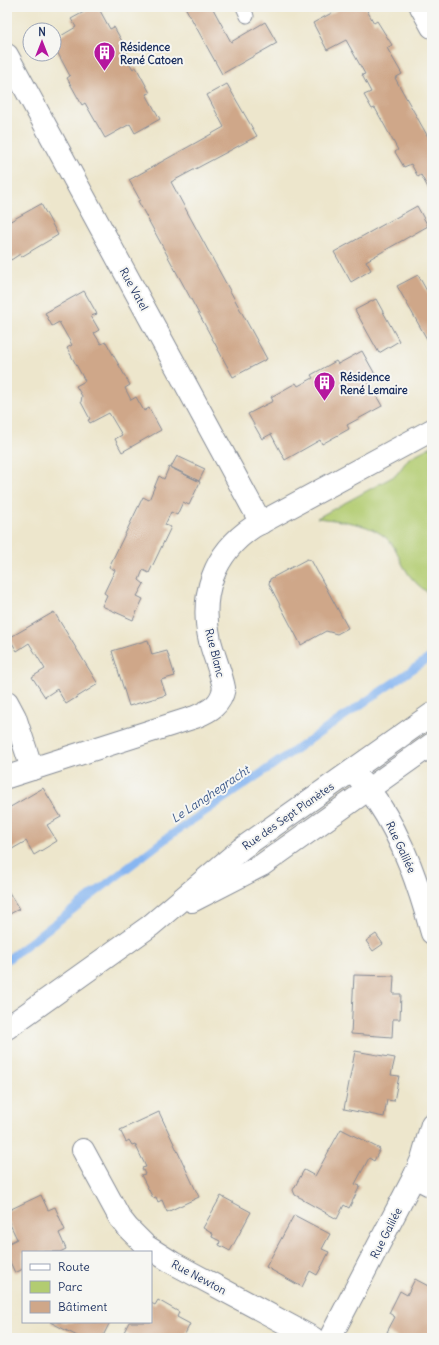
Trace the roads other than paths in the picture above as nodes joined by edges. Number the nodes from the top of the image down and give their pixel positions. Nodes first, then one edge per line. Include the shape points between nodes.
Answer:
1 (421, 7) edge
2 (432, 27) edge
3 (7, 55) edge
4 (432, 430) edge
5 (261, 523) junction
6 (7, 702) edge
7 (432, 714) edge
8 (432, 744) edge
9 (32, 769) junction
10 (352, 771) junction
11 (7, 776) edge
12 (367, 790) junction
13 (430, 922) edge
14 (150, 926) junction
15 (7, 1028) edge
16 (432, 1124) edge
17 (83, 1150) dead end
18 (423, 1182) edge
19 (314, 1338) edge
20 (330, 1338) edge

1 - 2 street
3 - 5 street, Rue Vatel
4 - 5 street, Rue Blanc
5 - 9 street, Rue Blanc via 238,538 225,553 209,592 209,632 224,688 218,703 195,717
6 - 9 street via 15,717
7 - 10 street, Rue des Sept Planètes
8 - 12 street, Rue des Sept Planètes
9 - 11 street, Rue Blanc
10 - 12 street, Rue Galilée
10 - 14 street, Rue des Sept Planètes via 241,849
12 - 13 street, Rue Galilée via 376,800 400,840
12 - 14 street, Rue des Sept Planètes via 262,865
14 - 15 street, Rue des Sept Planètes
16 - 18 street, Rue Galilée via 422,1159
17 - 19 street, Rue Newton via 120,1218 146,1246
18 - 20 street, Rue Galilée

